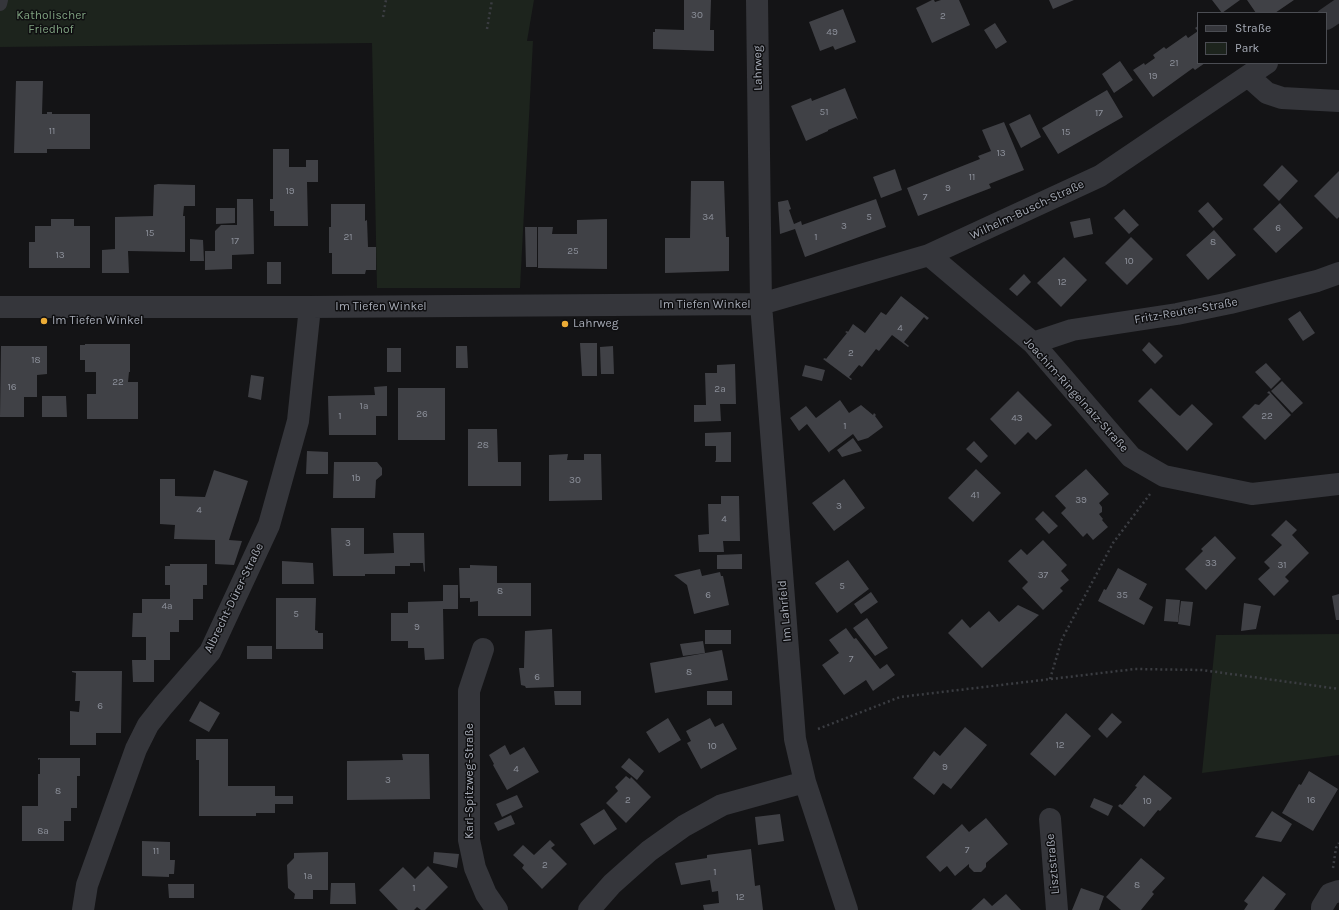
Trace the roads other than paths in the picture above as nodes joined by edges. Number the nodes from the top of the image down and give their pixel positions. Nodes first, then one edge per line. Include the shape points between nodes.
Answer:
1 (1, 0) edge
2 (757, 0) edge
3 (0, 4) edge
4 (1339, 10) edge
5 (1327, 18) edge
6 (1266, 64) edge
7 (1248, 76) junction
8 (1339, 101) edge
9 (929, 255) junction
10 (1339, 273) edge
11 (761, 304) junction
12 (0, 307) edge
13 (310, 307) junction
14 (1032, 343) junction
15 (1339, 484) edge
16 (483, 649) dead end
17 (805, 782) junction
18 (1050, 819) dead end
19 (1339, 891) edge
20 (83, 910) edge
21 (497, 910) edge
22 (589, 910) edge
23 (847, 910) edge
24 (1058, 910) edge
25 (1322, 910) edge

1 - 3 lane
2 - 11 street, Lahrweg
4 - 5 street
6 - 7 street, Wilhelm-Busch-Straße
7 - 8 street via 1267,93 1282,98
7 - 9 street, Wilhelm-Busch-Straße via 1100,176
9 - 11 street, Wilhelm-Busch-Straße
9 - 14 street, Joachim-Ringelnatz-Straße
10 - 14 street, Fritz-Reuter-Straße via 1230,304 1072,330
11 - 13 street, Im Tiefen Winkel
11 - 17 street, Im Lahrfeld via 796,738
12 - 13 street, Im Tiefen Winkel
13 - 20 street, Albrecht-Dürer-Straße via 298,421 269,524 210,652 148,725 136,749 87,885
14 - 15 street, Joachim-Ringelnatz-Straße via 1131,457 1164,476 1252,494
16 - 21 street, Karl-Spitzweg-Straße via 469,691 469,840 475,868 486,894
17 - 22 street via 722,805 684,826 643,856 612,884
17 - 23 street, Im Lahrfeld
18 - 24 street, Lisztstraße
19 - 25 street via 1330,894

